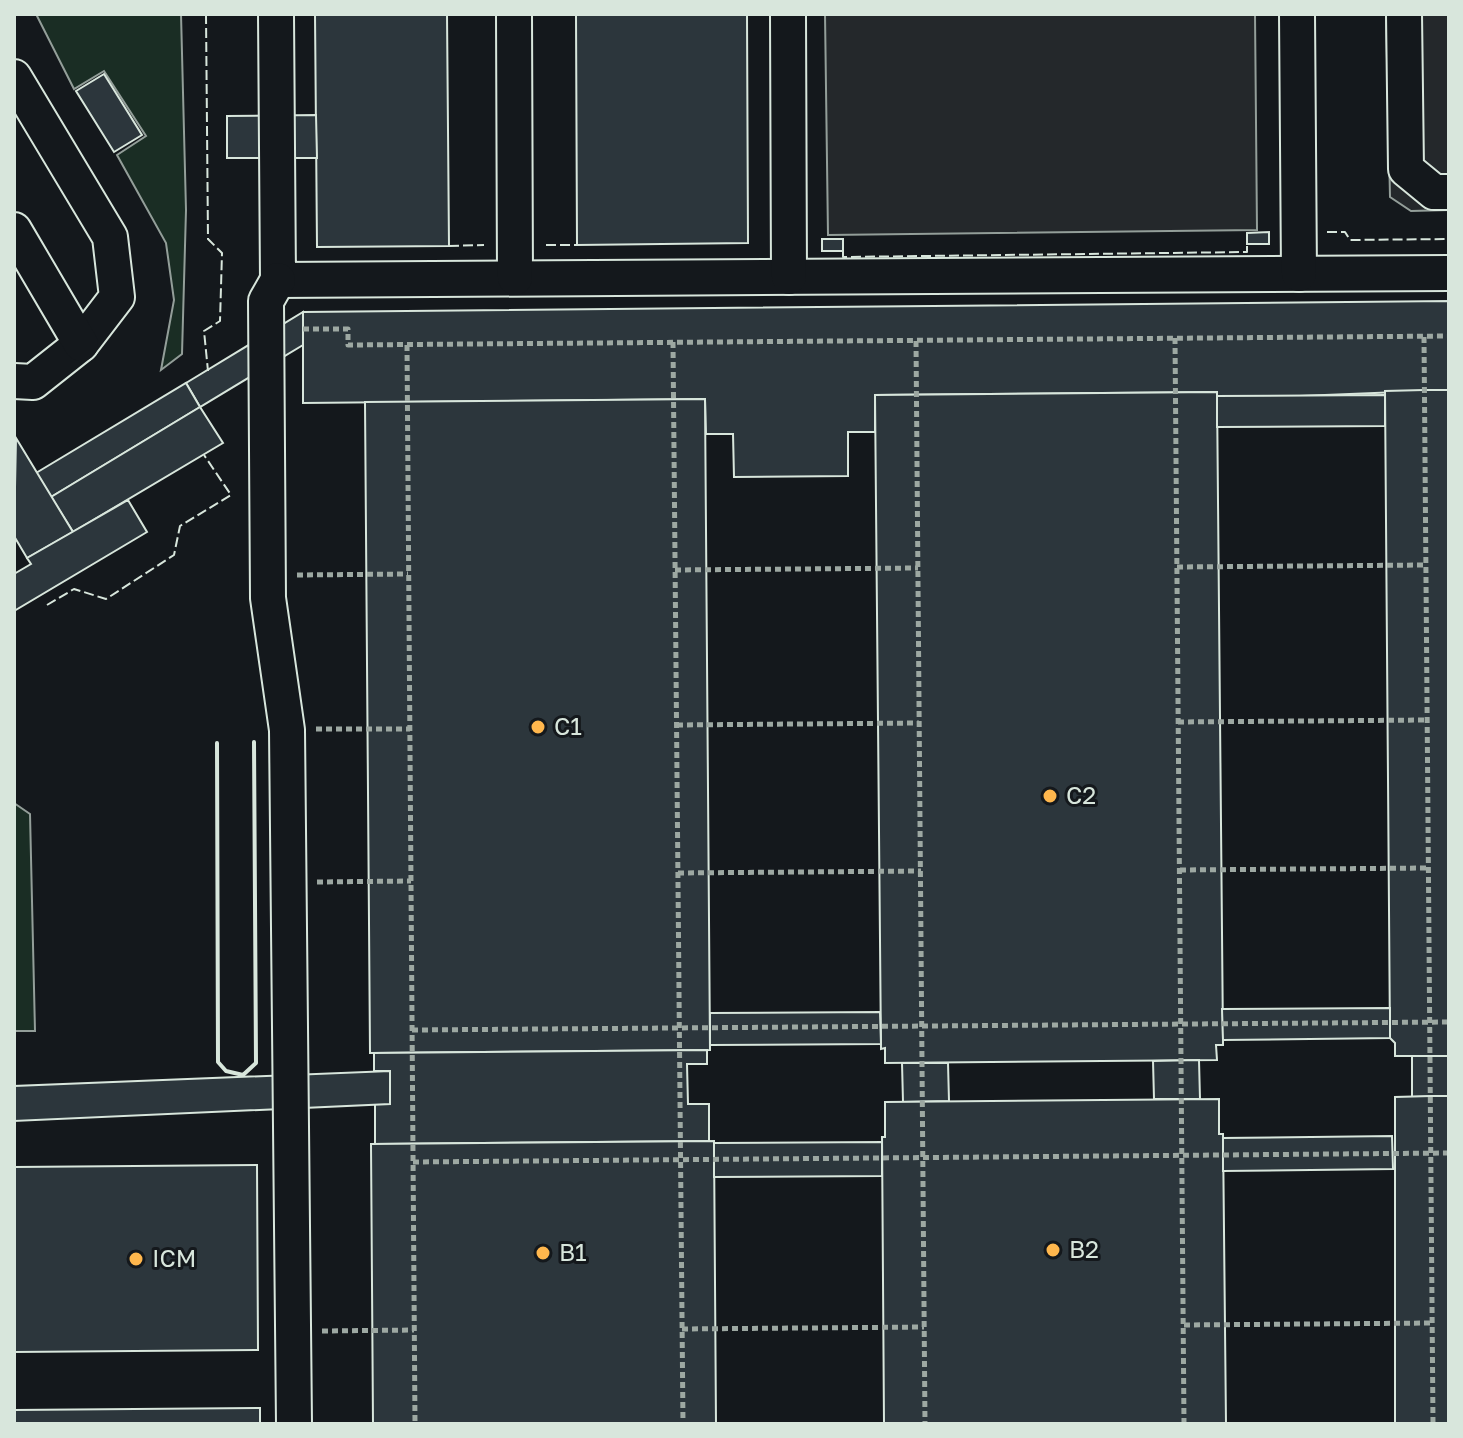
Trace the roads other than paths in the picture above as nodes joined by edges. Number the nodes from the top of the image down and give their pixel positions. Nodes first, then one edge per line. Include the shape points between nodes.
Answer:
1 (276, 14) edge
2 (514, 14) edge
3 (788, 14) edge
4 (1297, 14) edge
5 (1404, 14) edge
6 (14, 77) edge
7 (1449, 192) edge
8 (14, 230) edge
9 (1449, 273) edge
10 (1299, 274) junction
11 (789, 277) junction
12 (515, 278) junction
13 (278, 280) junction
14 (81, 344) junction
15 (14, 381) edge
16 (294, 1424) edge

1 - 13 lane
2 - 12 lane
3 - 11 lane
4 - 10 lane
5 - 7 lane via 1406,169 1434,192
6 - 14 lane via 110,237 117,297
8 - 14 lane
9 - 10 lane
10 - 11 lane
11 - 12 lane
12 - 13 lane
13 - 16 lane via 266,301 268,598 287,730
14 - 15 lane via 33,382

